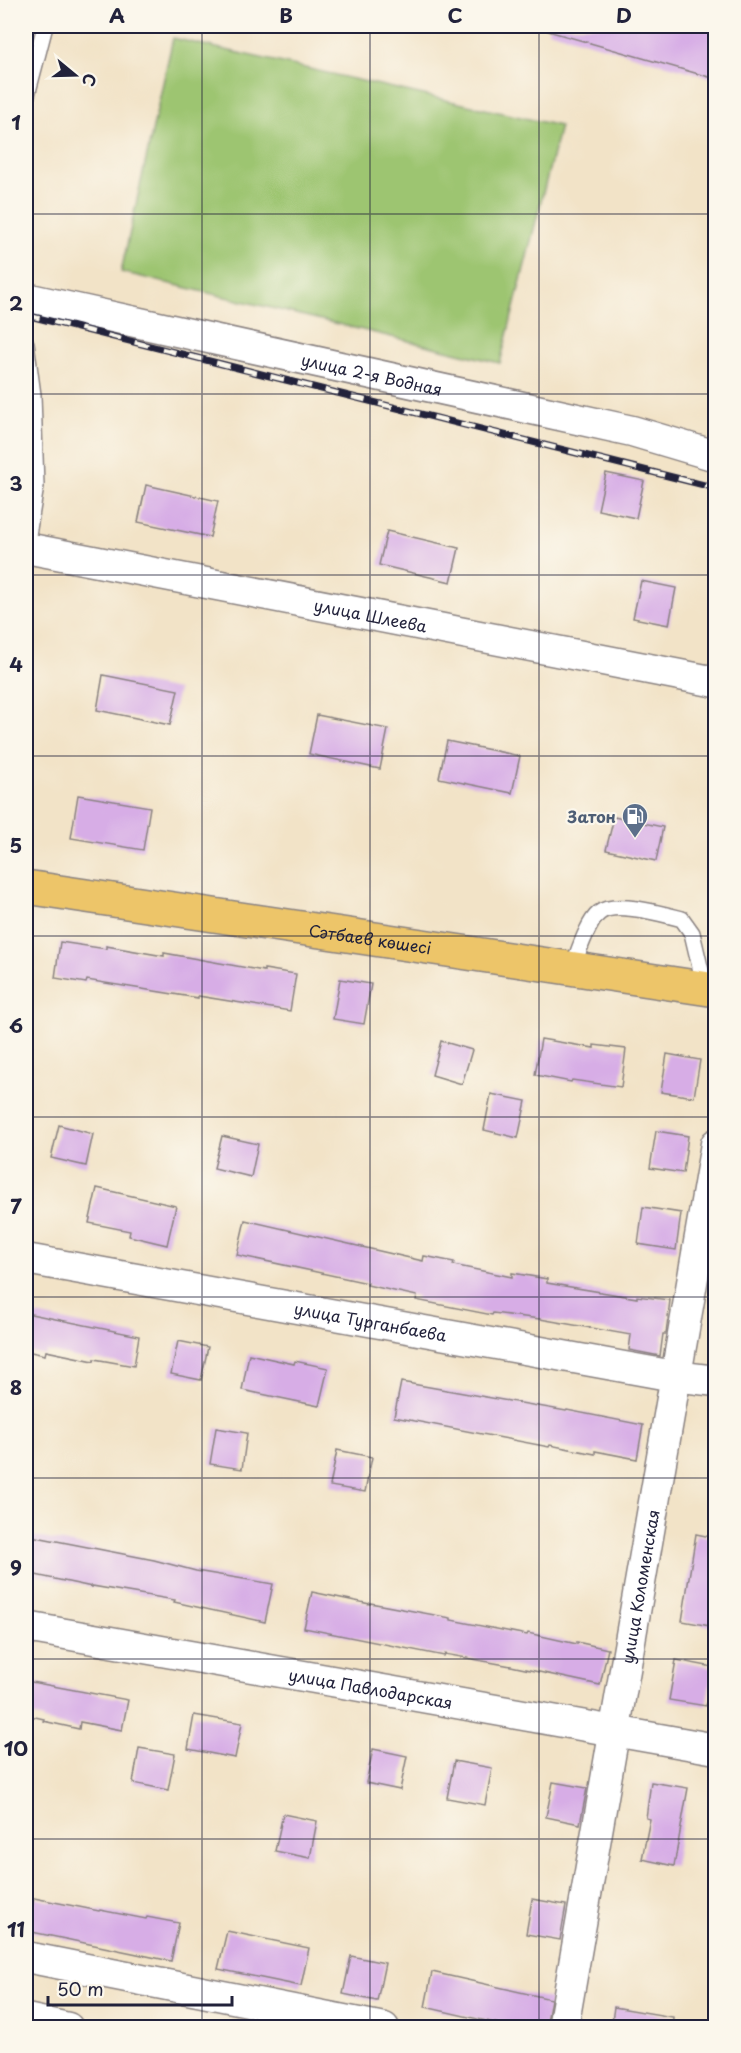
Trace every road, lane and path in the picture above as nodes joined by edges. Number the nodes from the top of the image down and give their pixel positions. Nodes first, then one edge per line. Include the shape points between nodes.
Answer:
1 (45, 26) edge
2 (26, 99) edge
3 (26, 298) edge
4 (26, 344) edge
5 (716, 456) edge
6 (26, 548) edge
7 (716, 682) edge
8 (26, 887) edge
9 (572, 968) junction
10 (710, 989) edge
11 (716, 1144) edge
12 (26, 1259) edge
13 (674, 1376) junction
14 (716, 1381) edge
15 (26, 1627) edge
16 (615, 1732) junction
17 (716, 1749) edge
18 (26, 1957) edge
19 (26, 2019) edge
20 (68, 2028) edge
21 (384, 2028) edge
22 (563, 2028) edge

1 - 2 lane
3 - 5 street, улица 2-я Водная via 632,431
4 - 6 lane via 33,395 36,486
6 - 7 street, улица Шлеева
8 - 9 main road, Сәтбаев көшесі
9 - 10 main road, Сәтбаев көшесі
9 - 10 lane via 598,913 610,907 624,908 682,919 692,933
11 - 13 street, улица Коломенская
12 - 13 street, улица Турганбаева
13 - 14 street, улица Турганбаева
13 - 16 street, улица Коломенская
15 - 16 street, улица Павлодарская
16 - 17 street, улица Павлодарская
16 - 22 street, улица Коломенская
18 - 21 street
19 - 20 street

